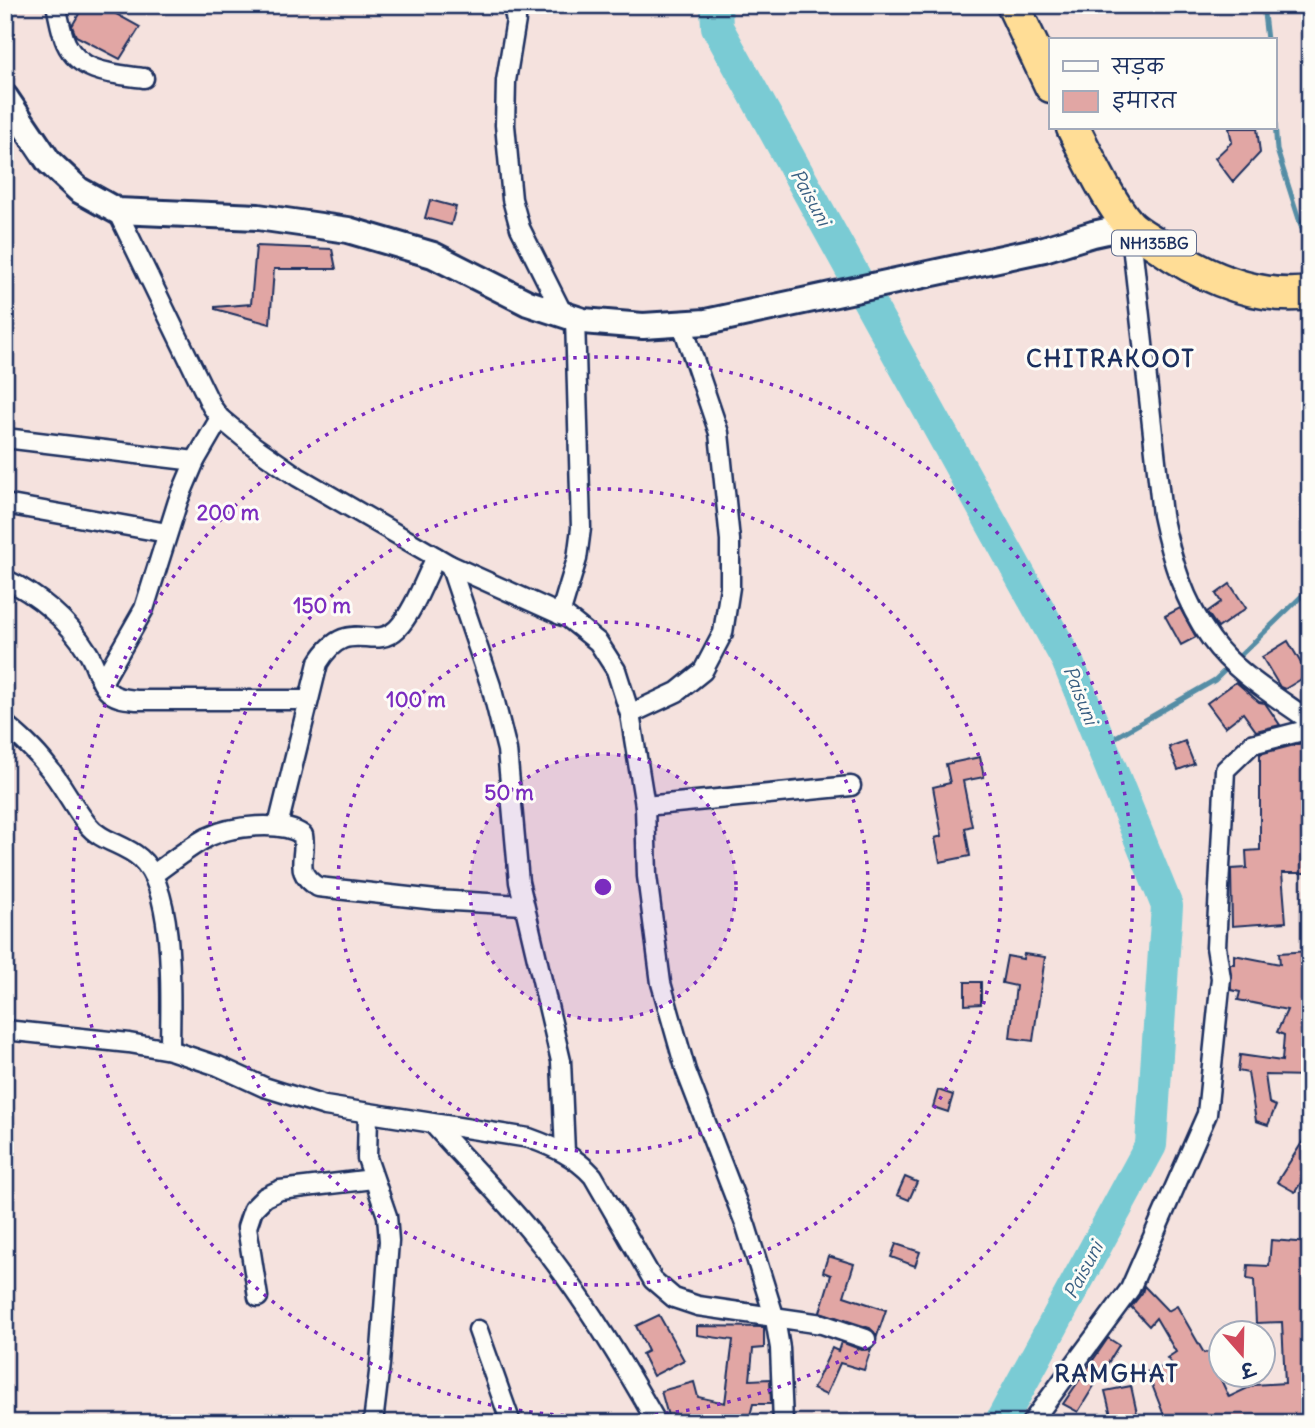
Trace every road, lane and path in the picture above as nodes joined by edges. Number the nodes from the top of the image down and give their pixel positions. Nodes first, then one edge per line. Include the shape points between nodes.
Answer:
1 (56, 5) edge
2 (512, 5) edge
3 (1013, 5) edge
4 (144, 78) dead end
5 (1049, 82) edge
6 (5, 97) edge
7 (1074, 130) edge
8 (117, 211) junction
9 (1130, 226) junction
10 (1297, 295) edge
11 (569, 316) junction
12 (682, 324) junction
13 (220, 418) junction
14 (5, 438) edge
15 (195, 461) junction
16 (5, 504) edge
17 (167, 533) junction
18 (443, 561) junction
19 (5, 579) edge
20 (560, 615) junction
21 (103, 681) junction
22 (308, 700) junction
23 (630, 714) junction
24 (1310, 721) edge
25 (5, 724) edge
26 (1310, 729) edge
27 (851, 786) dead end
28 (645, 806) junction
29 (278, 826) junction
30 (154, 874) junction
31 (524, 905) junction
32 (5, 1030) edge
33 (170, 1050) junction
34 (368, 1114) junction
35 (434, 1125) junction
36 (565, 1152) junction
37 (373, 1179) junction
38 (258, 1297) dead end
39 (775, 1319) junction
40 (478, 1330) dead end
41 (866, 1339) dead end
42 (373, 1423) edge
43 (511, 1423) edge
44 (657, 1423) edge
45 (783, 1423) edge
46 (1031, 1423) edge

1 - 4 street via 66,44 77,59 109,74
2 - 11 street via 516,20 505,114 512,199 520,228
3 - 5 highway
6 - 8 street via 49,162 79,190
7 - 9 highway, NH135BG
8 - 11 street via 258,217 348,230 433,255 528,303
8 - 13 street
9 - 10 highway, NH135BG via 1202,274 1238,287
9 - 12 street via 1044,249
9 - 24 street via 1162,515 1172,559 1212,641 1243,673
11 - 12 street via 643,326
11 - 20 street via 581,528
12 - 23 street via 719,433 730,587 723,633 703,671 677,692
13 - 15 street
13 - 18 street via 298,477
14 - 15 street
15 - 17 street
16 - 17 street
17 - 21 street via 144,609
18 - 20 street
18 - 22 street via 396,630 375,637 349,635 326,651
18 - 31 street via 491,686 507,750
19 - 21 street via 57,614 89,653
20 - 23 street via 598,642 616,670
21 - 22 street via 107,690 119,697 138,700
22 - 29 street
23 - 28 street
25 - 30 street via 48,767 87,824 102,839 141,858
26 - 46 street via 1252,744 1225,770 1216,947 1221,978 1207,1114 1130,1290
27 - 28 street
28 - 39 street via 647,876 662,983 686,1071 747,1226
29 - 30 street via 208,837
29 - 31 street via 303,835 301,868 307,881 318,887
30 - 33 street via 170,963
31 - 36 street via 561,1061
32 - 33 street
33 - 34 street via 264,1087
34 - 35 street
34 - 37 street
35 - 36 street via 528,1139
35 - 44 street via 557,1266
36 - 39 street via 593,1176 653,1280 674,1298
37 - 38 street via 280,1190 253,1209 247,1227
37 - 42 street via 387,1216 389,1241
39 - 41 street via 822,1324
39 - 45 street
40 - 43 street

